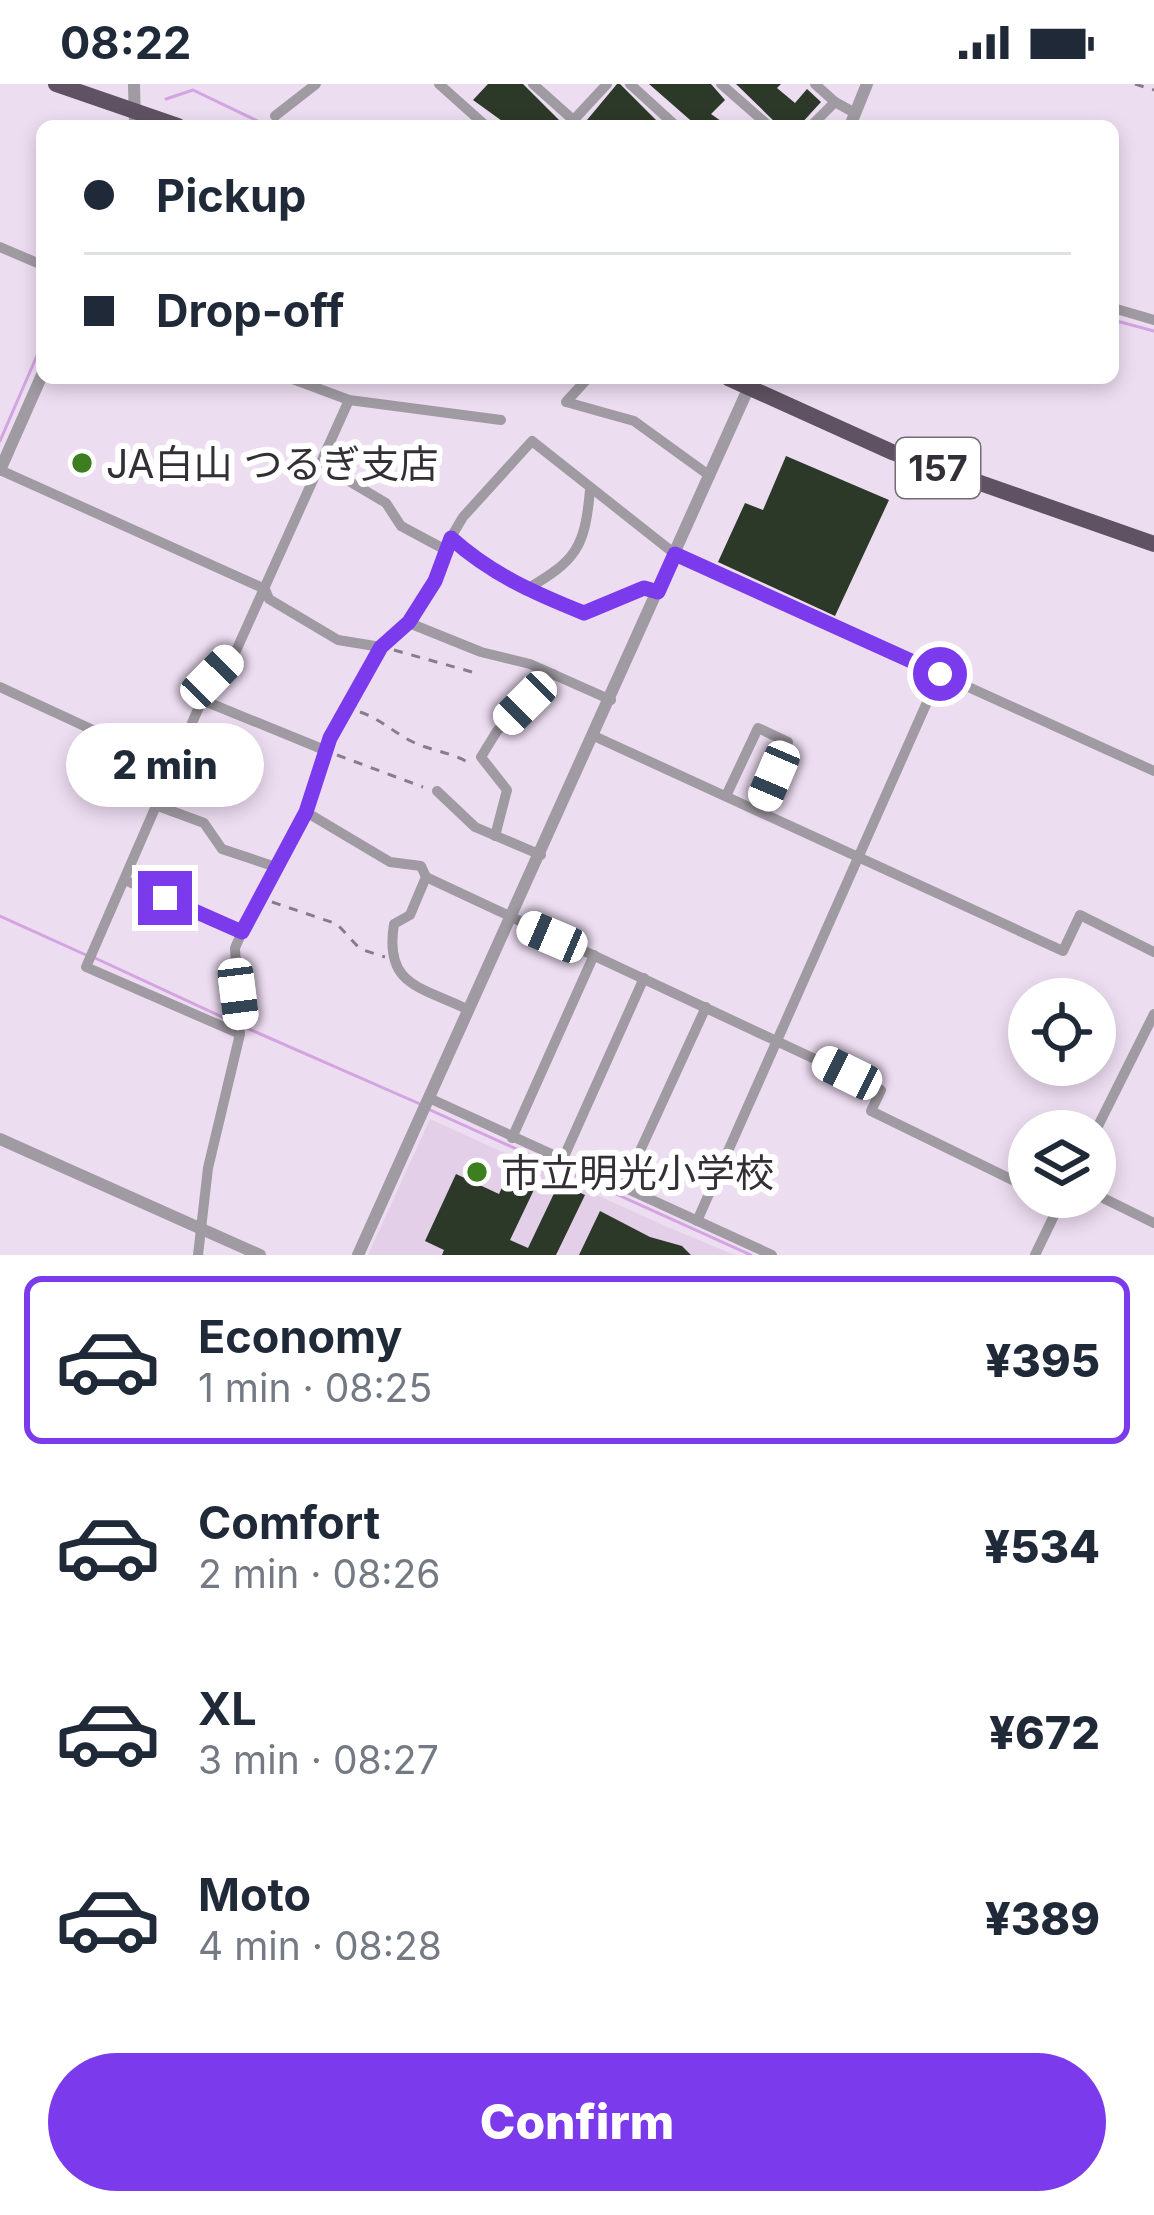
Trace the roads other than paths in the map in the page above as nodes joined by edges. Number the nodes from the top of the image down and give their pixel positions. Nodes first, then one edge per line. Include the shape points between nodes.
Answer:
1 (56, 84) edge
2 (134, 84) edge
3 (316, 84) edge
4 (439, 84) edge
5 (533, 84) edge
6 (607, 84) edge
7 (630, 84) edge
8 (722, 84) edge
9 (815, 84) edge
10 (867, 84) edge
11 (835, 101) junction
12 (275, 116) dead end
13 (135, 118) edge
14 (479, 120) edge
15 (570, 120) edge
16 (577, 120) edge
17 (669, 120) edge
18 (762, 120) edge
19 (818, 120) edge
20 (853, 120) edge
21 (0, 247) edge
22 (36, 262) edge
23 (1119, 310) edge
24 (1154, 320) edge
25 (38, 384) edge
26 (306, 384) edge
27 (583, 384) edge
28 (750, 384) edge
29 (752, 384) edge
30 (349, 400) junction
31 (500, 420) dead end
32 (320, 464) junction
33 (0, 470) edge
34 (710, 476) junction
35 (590, 490) junction
36 (447, 543) junction
37 (1154, 544) edge
38 (675, 554) junction
39 (265, 589) junction
40 (525, 590) junction
41 (658, 592) junction
42 (409, 622) junction
43 (381, 647) junction
44 (553, 674) junction
45 (940, 674) junction
46 (0, 687) edge
47 (202, 700) junction
48 (611, 700) junction
49 (594, 736) junction
50 (327, 751) junction
51 (173, 767) junction
52 (1154, 771) edge
53 (436, 791) road end
54 (726, 796) junction
55 (158, 806) junction
56 (759, 811) junction
57 (306, 812) junction
58 (494, 836) junction
59 (542, 855) junction
60 (860, 856) junction
61 (276, 867) junction
62 (427, 877) junction
63 (127, 881) junction
64 (511, 919) junction
65 (242, 932) junction
66 (1154, 952) edge
67 (593, 955) junction
68 (644, 978) junction
69 (706, 1006) junction
70 (470, 1010) junction
71 (1154, 1014) edge
72 (240, 1028) junction
73 (777, 1040) junction
74 (426, 1104) junction
75 (1106, 1110) edge
76 (512, 1138) junction
77 (0, 1139) edge
78 (562, 1161) junction
79 (1008, 1178) edge
80 (622, 1188) junction
81 (1116, 1204) edge
82 (1049, 1218) edge
83 (697, 1221) junction
84 (1154, 1222) edge
85 (201, 1229) junction
86 (198, 1255) edge
87 (260, 1255) edge
88 (358, 1255) edge
89 (772, 1255) edge
90 (1034, 1255) edge

1 - 13 highway
2 - 13 street
3 - 12 street
4 - 14 street
5 - 15 street
6 - 16 street
7 - 17 street
8 - 18 street
9 - 11 street
10 - 20 street
11 - 19 street
11 - 20 street
21 - 22 street
23 - 24 street
25 - 33 street
26 - 30 street
27 - 34 street via 566,403 634,421
28 - 34 street
29 - 37 highway, 157 via 892,452
30 - 31 street
30 - 32 street
32 - 36 street via 386,503 400,526
32 - 39 street
33 - 39 street
34 - 38 street
35 - 36 street via 532,442
35 - 38 street
35 - 40 street via 586,537 562,569
36 - 40 street
36 - 42 street
38 - 41 street
38 - 45 street
39 - 43 street via 338,640
39 - 47 street
40 - 41 street via 584,613 644,588
41 - 48 street
42 - 43 street
42 - 44 street
43 - 50 street
44 - 48 street
44 - 58 street via 481,757 507,790
45 - 52 street
45 - 60 street
46 - 51 street
47 - 50 street
47 - 51 street
48 - 49 street
49 - 54 street
49 - 59 street
50 - 57 street
51 - 55 street
53 - 58 street
54 - 56 street
54 - 56 street via 758,728 788,742
55 - 61 street via 205,824 222,848
55 - 63 street
56 - 60 street
57 - 61 street
57 - 62 street via 390,862 421,866
58 - 59 street
59 - 64 street
60 - 66 street via 1063,951 1080,915
60 - 73 street
61 - 65 street
62 - 64 street
62 - 70 street via 410,915 394,924 388,958 398,974
63 - 65 street
63 - 72 street via 86,967
64 - 67 street
64 - 70 street
65 - 72 street via 235,948
67 - 68 street
67 - 76 street
68 - 69 street
68 - 78 street
69 - 73 street
69 - 80 street
70 - 74 street
71 - 75 street
72 - 85 street
73 - 79 street via 881,1090 871,1111
73 - 83 street
74 - 76 street
74 - 88 street
76 - 78 street
77 - 85 street
78 - 80 street
80 - 83 street
81 - 84 street
82 - 90 street
83 - 89 street
85 - 86 street
85 - 87 street

